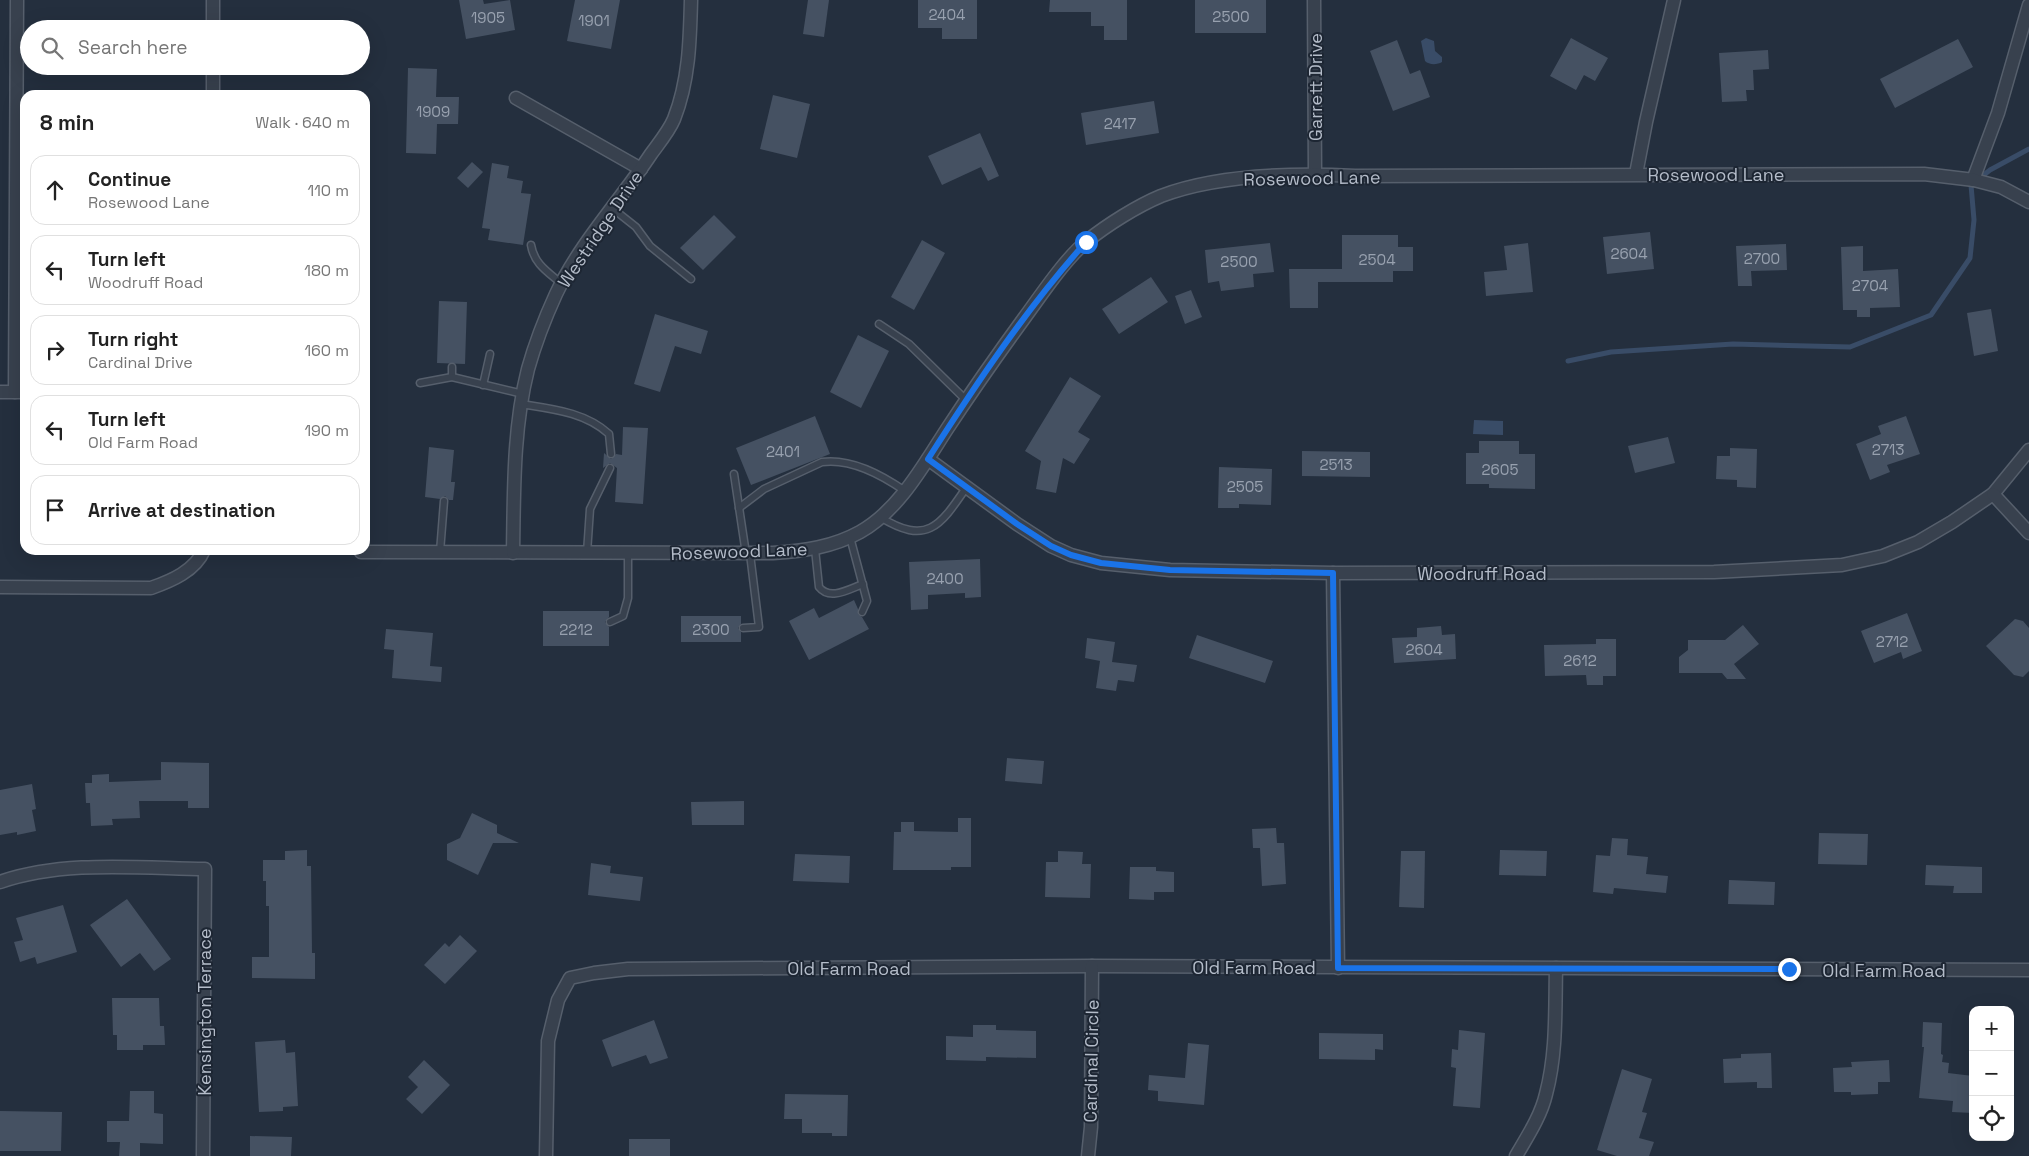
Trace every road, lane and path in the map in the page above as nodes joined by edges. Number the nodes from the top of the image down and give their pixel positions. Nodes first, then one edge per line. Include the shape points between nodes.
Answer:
1 (17, 0) edge
2 (213, 0) edge
3 (691, 0) edge
4 (1314, 0) edge
5 (1674, 0) edge
6 (2029, 5) edge
7 (213, 20) edge
8 (213, 75) edge
9 (212, 90) edge
10 (516, 98) dead end
11 (641, 169) junction
12 (1315, 174) junction
13 (1636, 174) junction
14 (1973, 180) junction
15 (2029, 202) edge
16 (612, 208) junction
17 (531, 245) dead end
18 (691, 279) dead end
19 (562, 284) junction
20 (879, 324) dead end
21 (490, 354) dead end
22 (452, 367) dead end
23 (452, 377) junction
24 (420, 383) dead end
25 (483, 384) junction
26 (0, 392) edge
27 (20, 392) edge
28 (522, 399) junction
29 (966, 400) junction
30 (2029, 450) edge
31 (611, 454) dead end
32 (928, 459) junction
33 (610, 468) dead end
34 (734, 474) dead end
35 (966, 488) junction
36 (905, 491) junction
37 (1993, 494) junction
38 (444, 501) dead end
39 (739, 508) junction
40 (880, 517) junction
41 (2029, 533) edge
42 (850, 536) junction
43 (815, 549) junction
44 (370, 552) edge
45 (440, 552) junction
46 (513, 553) junction
47 (587, 553) junction
48 (628, 554) junction
49 (748, 554) junction
50 (202, 555) edge
51 (1333, 573) junction
52 (863, 584) junction
53 (0, 588) edge
54 (862, 612) dead end
55 (610, 622) dead end
56 (743, 628) dead end
57 (0, 882) edge
58 (1092, 966) junction
59 (1338, 968) junction
60 (1556, 968) junction
61 (2029, 970) edge
62 (203, 1156) edge
63 (546, 1156) edge
64 (1088, 1156) edge
65 (1516, 1156) edge

1 - 27 street
2 - 7 street
3 - 11 street, Westridge Drive via 686,78 673,121
4 - 12 street, Garrett Drive
5 - 13 street
6 - 14 street via 1998,113
8 - 9 street
10 - 11 street
11 - 16 street, Westridge Drive
12 - 13 street, Rosewood Lane
12 - 29 street, Rosewood Lane via 1231,180 1192,187 1160,196 1116,221 1086,242 1051,282
13 - 14 street, Rosewood Lane via 1924,174
14 - 15 street, Rosewood Lane via 2000,187
16 - 18 lane via 636,227 650,246
16 - 19 street, Westridge Drive via 584,245
17 - 19 lane via 533,256
19 - 28 street, Westridge Drive via 537,342
20 - 29 lane via 909,344
21 - 25 lane
22 - 23 lane
23 - 24 lane
23 - 25 lane
25 - 28 lane
26 - 27 street
28 - 31 lane via 582,416 601,426 610,434
28 - 46 street, Westridge Drive via 516,444
29 - 32 street, Rosewood Lane
30 - 37 street, Woodruff Road
32 - 35 street, Woodruff Road
32 - 36 street, Rosewood Lane
33 - 47 lane via 590,509
34 - 39 lane
35 - 40 lane via 947,515 926,529 898,528
35 - 51 street, Woodruff Road via 1051,546 1101,563 1170,570
36 - 39 lane via 882,475 831,461 822,462 764,489
36 - 40 street, Rosewood Lane
37 - 41 street
37 - 51 street, Woodruff Road via 1918,542 1882,556 1842,565 1714,572
38 - 45 lane
39 - 49 lane
40 - 42 street, Rosewood Lane
42 - 43 street, Rosewood Lane
42 - 52 lane
43 - 49 street, Rosewood Lane
43 - 52 lane via 819,587 823,591 840,593
44 - 45 street, Rosewood Lane
45 - 46 street, Rosewood Lane
46 - 47 street, Rosewood Lane
47 - 48 street, Rosewood Lane
48 - 49 street, Rosewood Lane
48 - 55 lane via 627,606 623,616
49 - 56 lane via 759,628
50 - 53 street via 185,572 151,588
51 - 59 street
52 - 54 lane via 867,601
57 - 62 street, Kensington Terrace via 62,868 204,869
58 - 59 street, Old Farm Road
58 - 63 street, Old Farm Road via 628,969 570,978 558,1000 548,1041
58 - 64 street, Cardinal Circle
59 - 60 street, Old Farm Road
60 - 61 street, Old Farm Road
60 - 65 street via 1553,1057 1546,1095

